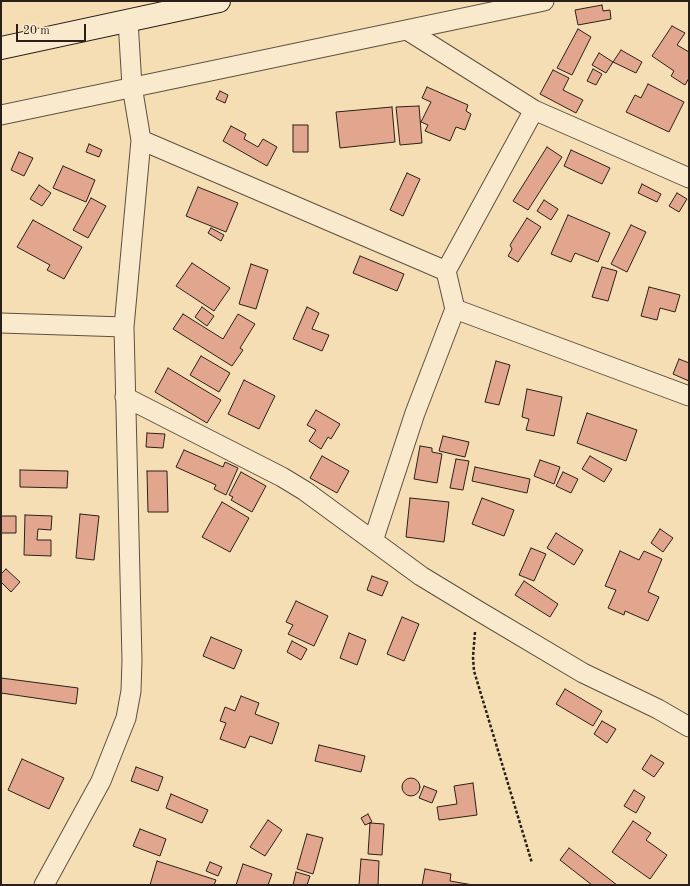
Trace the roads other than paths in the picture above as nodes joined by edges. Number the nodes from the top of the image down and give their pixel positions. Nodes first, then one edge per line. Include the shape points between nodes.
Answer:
1 (219, 1) edge
2 (544, 1) edge
3 (128, 21) junction
4 (407, 30) junction
5 (1, 48) edge
6 (132, 86) junction
7 (534, 110) junction
8 (1, 115) edge
9 (141, 140) junction
10 (689, 178) edge
11 (446, 270) junction
12 (455, 309) junction
13 (1, 323) edge
14 (124, 328) junction
15 (689, 396) edge
16 (125, 398) junction
17 (373, 541) junction
18 (689, 727) edge
19 (44, 885) edge

1 - 3 main road
2 - 4 street
3 - 5 main road
3 - 6 street
4 - 6 street
4 - 7 street
6 - 8 street
6 - 9 street
7 - 10 street
7 - 11 street
9 - 11 street
9 - 14 street
11 - 12 street
12 - 15 street
12 - 17 street via 415,413
13 - 14 street
14 - 16 street
16 - 17 street via 282,477 306,491
16 - 19 street via 131,691 126,718 101,781
17 - 18 street via 422,576 583,673

